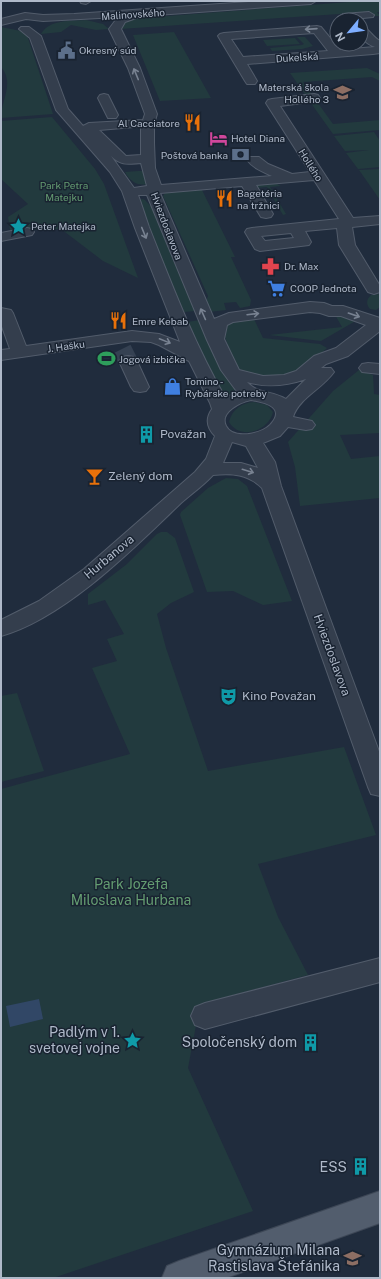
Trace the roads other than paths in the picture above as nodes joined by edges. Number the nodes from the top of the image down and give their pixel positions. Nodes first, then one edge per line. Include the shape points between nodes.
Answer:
1 (86, 1) edge
2 (139, 1) edge
3 (311, 1) edge
4 (267, 3) edge
5 (194, 4) edge
6 (142, 13) junction
7 (91, 16) junction
8 (77, 17) junction
9 (6, 24) edge
10 (38, 27) junction
11 (115, 29) junction
12 (369, 39) edge
13 (378, 49) edge
14 (337, 54) junction
15 (238, 61) junction
16 (251, 82) dead end
17 (104, 98) dead end
18 (314, 98) dead end
19 (150, 111) junction
20 (112, 115) junction
21 (68, 119) junction
22 (148, 124) junction
23 (148, 158) junction
24 (254, 160) dead end
25 (317, 176) junction
26 (290, 178) junction
27 (246, 181) junction
28 (152, 190) junction
29 (130, 194) junction
30 (266, 214) dead end
31 (380, 220) edge
32 (348, 222) junction
33 (296, 228) dead end
34 (27, 232) dead end
35 (1, 237) edge
36 (374, 289) dead end
37 (1, 313) edge
38 (379, 324) edge
39 (216, 340) junction
40 (125, 346) junction
41 (20, 352) junction
42 (1, 355) edge
43 (337, 355) junction
44 (195, 358) junction
45 (228, 368) junction
46 (302, 375) junction
47 (140, 387) dead end
48 (258, 395) junction
49 (221, 410) junction
50 (281, 422) junction
51 (306, 425) dead end
52 (239, 438) junction
53 (214, 470) junction
54 (271, 486) junction
55 (284, 522) junction
56 (1, 629) edge
57 (380, 787) edge
58 (380, 970) edge
59 (206, 1016) dead end
60 (380, 1207) edge
61 (179, 1278) edge

1 - 7 street
2 - 6 street
3 - 4 street, Malinovského
4 - 5 street, Malinovského via 222,7
5 - 6 street, Malinovského
6 - 7 street, Malinovského
6 - 11 street via 121,20
7 - 8 street, Malinovského
8 - 10 street, Malinovského
8 - 11 street via 98,21
9 - 10 street
9 - 10 street via 25,16
10 - 21 street, Hviezdoslavova via 62,110
19 -> 11 street, Hviezdoslavova via 134,68
12 - 13 street
13 - 14 street, Dukelská
14 - 15 street, Dukelská
14 -> 15 street via 318,28 224,36
15 - 16 street
17 - 20 street
18 - 25 street, Hollého via 272,103
19 - 20 street
19 - 22 street, Hviezdoslavova via 152,114
20 - 21 street
21 - 29 street, Hviezdoslavova via 111,164
22 - 23 street, Hviezdoslavova
22 - 23 street via 89,127 123,160
23 - 28 street, Hviezdoslavova via 148,168 154,186
24 - 26 street via 263,167
25 - 26 street
25 - 32 street, Hollého
26 - 27 street
27 - 28 street
27 - 30 street
28 - 29 street
39 -> 28 street, Hviezdoslavova via 203,315
29 -> 44 street, Hviezdoslavova
31 - 32 street
32 - 33 street
32 - 36 street via 344,226 347,245
34 - 35 street
37 - 41 street via 5,314
39 -> 38 street via 220,322 229,318 310,307 343,311
38 - 43 street
39 - 45 street, Hviezdoslavova
40 - 41 street, J. Hašku
40 -> 44 street, J. Hašku via 146,336 167,340
40 - 47 street
41 - 42 street, J. Hašku
43 - 46 street via 320,360
43 - 50 street via 331,366 302,393
44 - 49 street, Hviezdoslavova
45 - 46 street via 244,377 264,381 284,380
45 - 48 street, Hviezdoslavova via 239,385
46 - 48 street via 289,388
48 - 49 street via 236,398
48 - 50 street via 279,401
49 - 52 street via 216,424 219,430
50 - 51 street
50 - 52 street via 265,438
50 - 55 street, Hviezdoslavova via 282,468 287,503
52 - 53 street, Hurbanova
52 - 54 street, Hviezdoslavova via 261,454 269,470
53 -> 54 street via 244,469 256,473
53 - 56 street, Hurbanova via 175,497 122,547 66,592 34,613
54 - 55 street, Hviezdoslavova
55 - 57 street, Hviezdoslavova
58 - 59 street
60 - 61 main road

